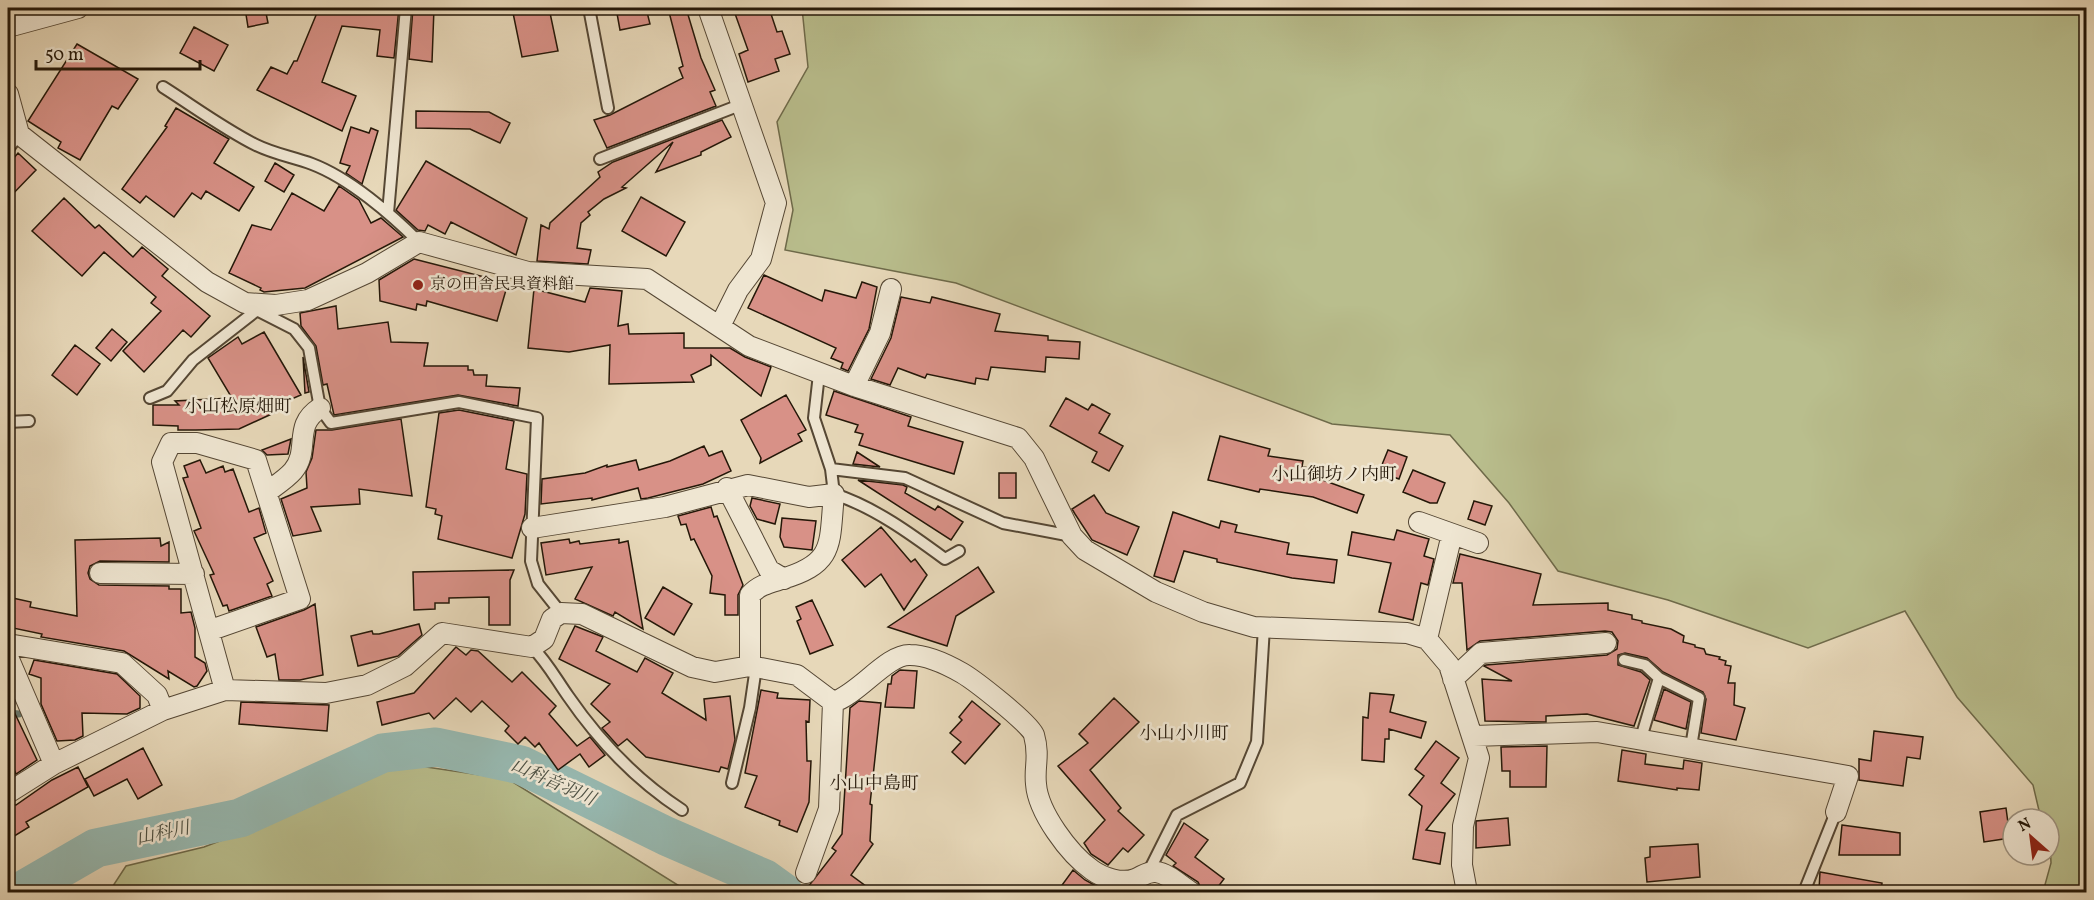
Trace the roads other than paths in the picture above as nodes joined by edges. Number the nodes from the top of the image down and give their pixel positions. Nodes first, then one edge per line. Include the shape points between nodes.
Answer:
1 (78, 8) edge
2 (406, 8) edge
3 (589, 8) edge
4 (708, 8) edge
5 (8, 27) edge
6 (163, 87) dead end
7 (8, 94) edge
8 (740, 105) junction
9 (608, 108) dead end
10 (13, 142) edge
11 (600, 159) dead end
12 (388, 213) junction
13 (419, 242) junction
14 (891, 289) dead end
15 (251, 307) junction
16 (720, 326) junction
17 (819, 374) junction
18 (854, 386) junction
19 (150, 398) dead end
20 (320, 408) junction
21 (29, 421) dead end
22 (8, 422) edge
23 (831, 469) junction
24 (727, 488) junction
25 (267, 492) junction
26 (834, 494) junction
27 (1419, 522) dead end
28 (532, 528) junction
29 (1452, 534) junction
30 (1072, 536) junction
31 (1478, 543) dead end
32 (959, 551) dead end
33 (100, 573) dead end
34 (194, 574) junction
35 (784, 579) junction
36 (561, 613) junction
37 (1264, 627) junction
38 (211, 630) junction
39 (1426, 639) junction
40 (1606, 643) dead end
41 (8, 644) edge
42 (532, 647) junction
43 (8, 657) edge
44 (1624, 660) dead end
45 (753, 667) junction
46 (1659, 678) junction
47 (1453, 679) junction
48 (225, 690) junction
49 (833, 702) junction
50 (163, 710) junction
51 (1474, 736) junction
52 (1641, 738) junction
53 (1690, 747) junction
54 (54, 764) junction
55 (732, 783) dead end
56 (8, 793) edge
57 (682, 810) dead end
58 (1836, 812) joint
59 (1149, 872) junction
60 (806, 873) dead end
61 (1191, 892) edge
62 (1467, 892) edge
63 (1804, 892) edge

1 - 5 street
2 - 12 lane
3 - 9 lane
4 - 8 street
6 - 12 lane via 255,144 313,164
7 - 10 street
8 - 11 lane
8 - 16 street via 776,203 760,259
10 - 15 street via 207,282
12 - 13 lane
13 - 15 street via 367,273 308,300
13 - 16 street via 528,272 647,279
14 - 18 street via 880,333
15 - 19 lane via 193,360 168,391
15 - 20 lane via 294,329 309,348
16 - 17 street via 749,346
17 - 18 street
17 - 23 lane via 814,418
18 - 30 street via 1018,438 1034,458
20 - 25 street via 308,415 303,426 302,448 294,470
20 - 28 lane via 331,423 459,402 537,418
21 - 22 lane
23 - 26 lane
23 - 30 lane via 905,478 1003,523
24 - 26 street via 748,485 810,497
24 - 28 street via 665,507
24 - 35 street via 769,570
25 - 34 street via 256,460 197,443 171,443 162,462
25 - 38 street via 300,599
26 - 32 lane via 855,501 945,559
26 - 35 street via 829,544 819,564
27 - 29 street
28 - 36 lane via 531,561 538,584
29 - 31 street
29 - 39 street
30 - 37 street via 1085,550 1156,592 1203,612
33 - 34 street
34 - 38 street
35 - 45 street via 758,586 750,594
36 - 42 street via 552,618 544,639
36 - 45 street via 582,614 692,667 715,672
37 - 39 street via 1407,633
37 - 59 lane via 1257,742 1240,783 1177,815
38 - 48 street
39 - 47 street via 1449,665
40 - 47 street via 1481,653
41 - 50 street via 122,663 157,695
42 - 48 street via 442,633 405,666 367,685 326,693
42 - 57 lane via 546,660 568,696 622,763 654,792
43 - 54 street
44 - 46 lane via 1645,665
45 - 49 street via 796,675
45 - 55 lane via 750,708
46 - 52 lane
46 - 53 lane via 1699,698
47 - 51 street
48 - 50 street
49 - 59 street via 844,699 894,660 909,654 964,674 1033,732 1039,757 1035,783 1039,801 1053,829 1092,871 1118,881 1133,880
49 - 60 street via 829,809
50 - 54 street
51 - 52 street via 1597,732
51 - 62 street via 1479,758 1463,826 1462,865
52 - 53 street
53 - 58 street via 1848,777
54 - 56 street
58 - 63 lane
59 - 61 street via 1159,872

